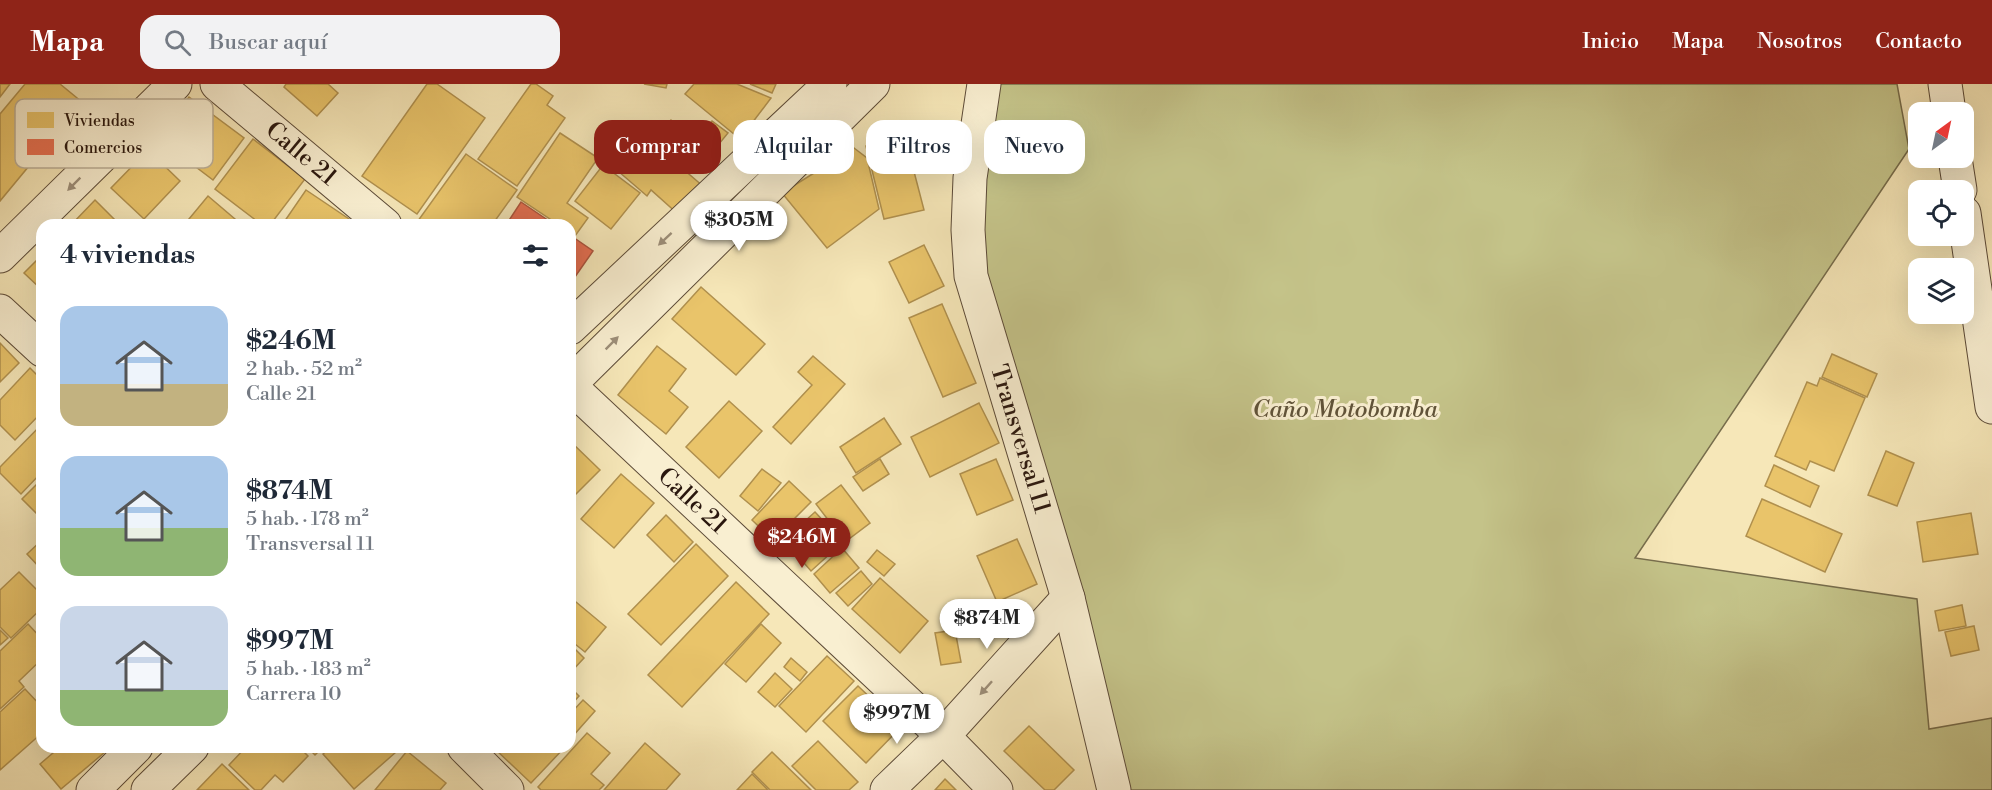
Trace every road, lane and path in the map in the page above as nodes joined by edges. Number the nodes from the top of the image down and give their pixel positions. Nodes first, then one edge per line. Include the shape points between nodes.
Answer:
1 (175, 84) edge
2 (217, 84) edge
3 (830, 84) edge
4 (873, 84) edge
5 (984, 84) edge
6 (1945, 84) edge
7 (160, 99) edge
8 (1948, 102) edge
9 (90, 168) edge
10 (38, 219) edge
11 (378, 219) edge
12 (36, 221) edge
13 (1969, 246) edge
14 (0, 256) edge
15 (0, 311) edge
16 (576, 322) edge
17 (36, 344) edge
18 (576, 379) edge
19 (576, 391) edge
20 (1992, 407) edge
21 (1068, 598) junction
22 (943, 736) junction
23 (130, 753) edge
24 (186, 753) edge
25 (470, 753) edge
26 (93, 790) edge
27 (148, 790) edge
28 (507, 790) edge
29 (887, 790) edge
30 (996, 790) edge
31 (1114, 790) edge

1 -> 7 street
2 - 11 street, Calle 21
3 -> 16 street
18 -> 4 street
5 - 21 street, Transversal 11 via 970,178 971,276
6 - 8 street
9 -> 10 street
12 -> 14 street
13 - 20 street
15 - 17 street
19 - 22 street, Calle 21
21 -> 22 street
21 - 31 street, Transversal 11
22 - 29 street
22 - 30 street, Calle 21
23 - 26 street
24 - 27 street
25 - 28 street

